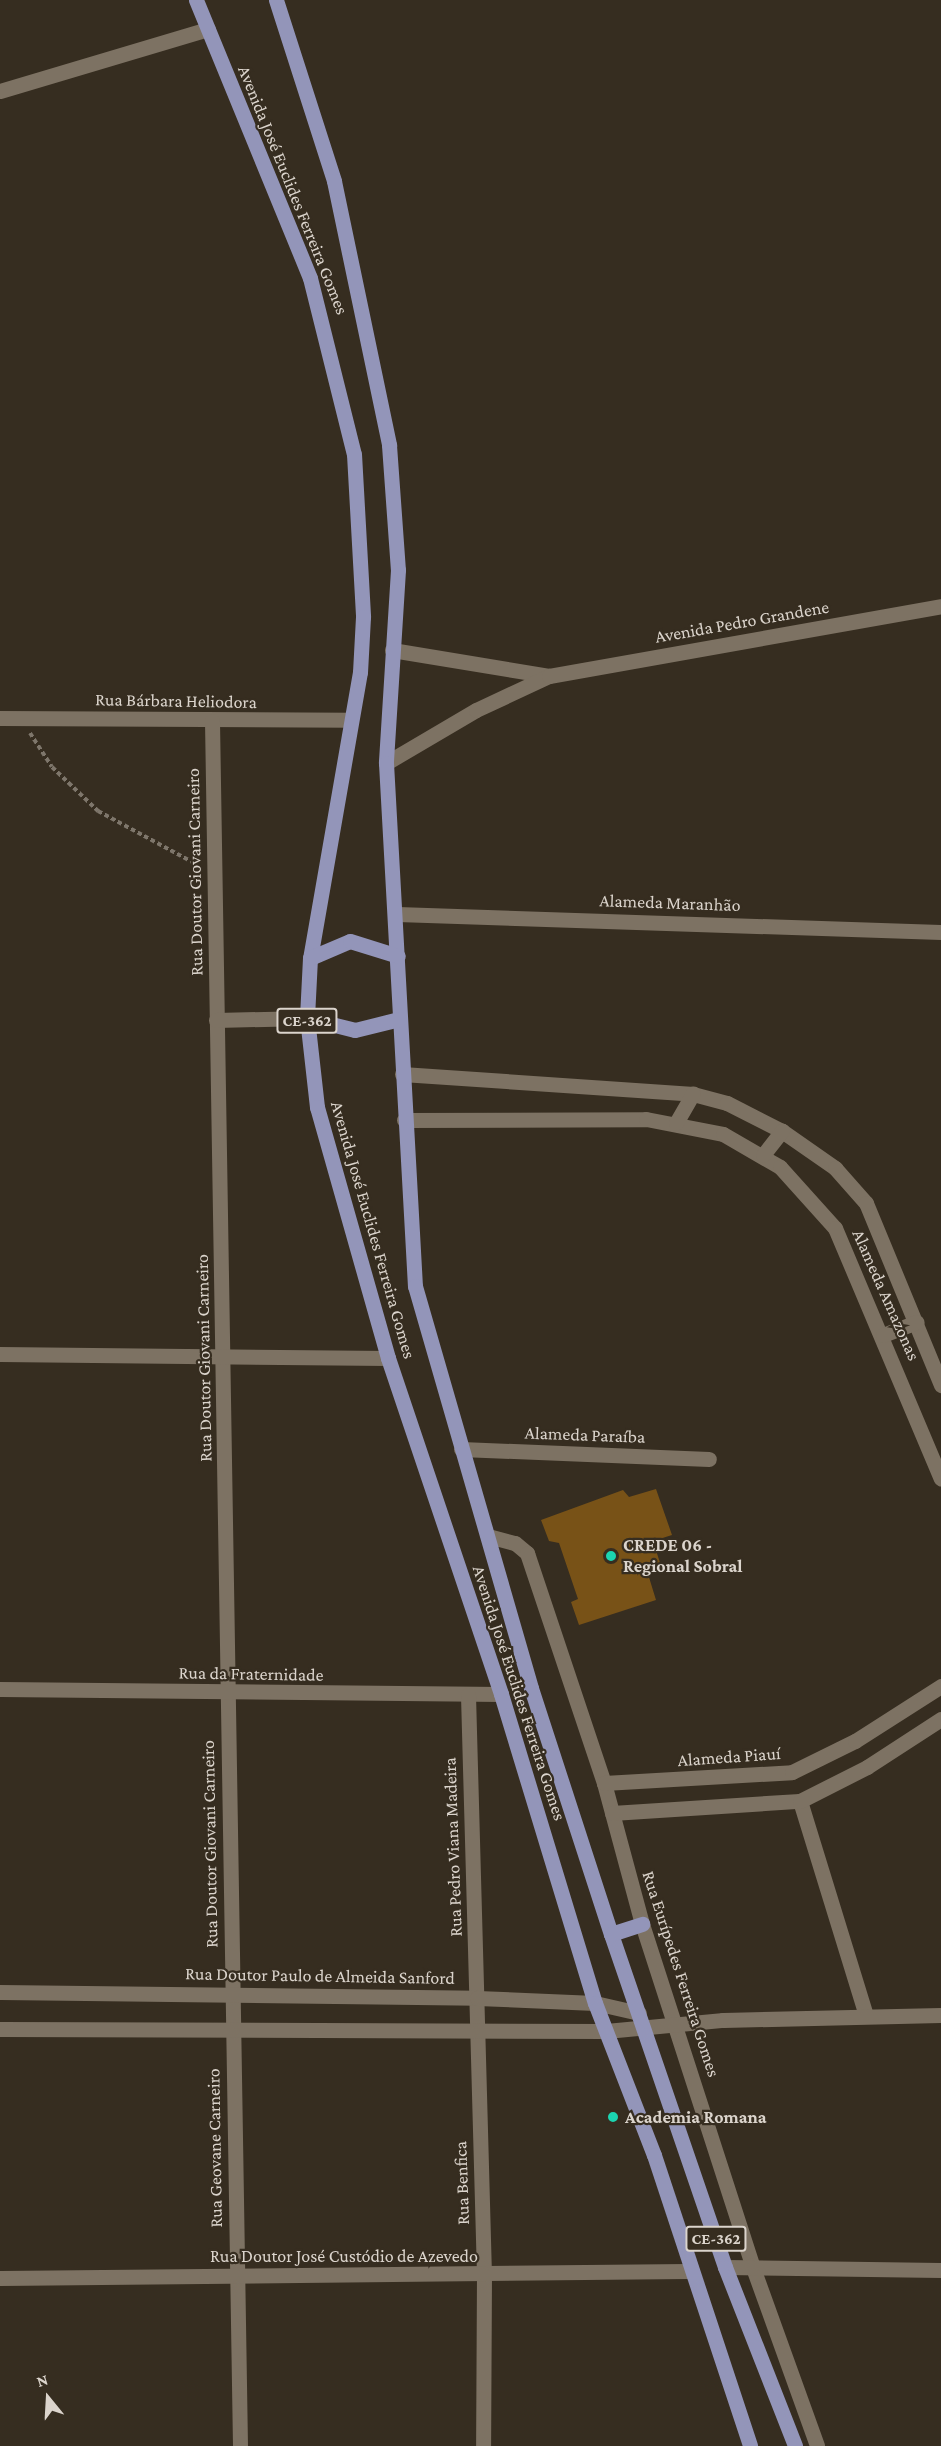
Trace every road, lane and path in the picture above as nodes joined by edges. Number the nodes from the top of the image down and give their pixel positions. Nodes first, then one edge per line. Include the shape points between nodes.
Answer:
1 (196, 0) edge
2 (276, 0) edge
3 (208, 29) junction
4 (0, 91) edge
5 (941, 606) edge
6 (392, 650) junction
7 (549, 676) junction
8 (0, 718) edge
9 (23, 718) junction
10 (351, 720) junction
11 (212, 722) junction
12 (386, 764) junction
13 (216, 876) junction
14 (397, 914) junction
15 (941, 932) edge
16 (398, 956) junction
17 (310, 958) junction
18 (307, 1018) junction
19 (399, 1019) junction
20 (216, 1020) junction
21 (402, 1074) junction
22 (693, 1094) junction
23 (404, 1120) junction
24 (676, 1123) junction
25 (782, 1131) junction
26 (763, 1155) junction
27 (917, 1322) junction
28 (883, 1335) junction
29 (0, 1354) edge
30 (225, 1356) junction
31 (388, 1358) junction
32 (941, 1385) edge
33 (461, 1449) junction
34 (709, 1459) dead end
35 (941, 1479) edge
36 (488, 1536) junction
37 (941, 1686) edge
38 (0, 1689) edge
39 (228, 1694) junction
40 (501, 1694) junction
41 (468, 1695) junction
42 (941, 1719) edge
43 (604, 1783) junction
44 (800, 1801) junction
45 (612, 1813) junction
46 (642, 1924) junction
47 (610, 1934) junction
48 (0, 1992) edge
49 (231, 1994) junction
50 (477, 1998) junction
51 (595, 2003) junction
52 (639, 2013) junction
53 (941, 2015) edge
54 (866, 2016) junction
55 (677, 2026) junction
56 (476, 2027) junction
57 (0, 2029) edge
58 (232, 2029) junction
59 (645, 2030) junction
60 (606, 2031) junction
61 (752, 2265) junction
62 (725, 2267) junction
63 (941, 2270) edge
64 (688, 2271) junction
65 (484, 2274) junction
66 (237, 2276) junction
67 (0, 2278) edge
68 (240, 2446) edge
69 (483, 2446) edge
70 (750, 2446) edge
71 (795, 2446) edge
72 (817, 2446) edge

1 - 3 main road, Avenida José Euclides Ferreira Gomes / CE-362
2 - 6 main road, Avenida José Euclides Ferreira Gomes / CE-362 via 334,181 389,445 398,570
3 - 4 street
3 - 10 main road, Avenida José Euclides Ferreira Gomes / CE-362 via 310,278 343,396 359,504 363,617
5 - 7 street, Avenida Pedro Grandene
6 - 7 street, Avenida Pedro Grandene
6 - 12 main road, Avenida José Euclides Ferreira Gomes / CE-362
7 - 12 street, Avenida Pedro Grandene via 476,710
8 - 9 street, Rua Bárbara Heliodora
9 - 11 street, Rua Bárbara Heliodora
9 - 13 path via 52,767 98,811
10 - 11 street, Rua Bárbara Heliodora
10 - 17 main road, Avenida José Euclides Ferreira Gomes / CE-362
11 - 13 street, Rua Doutor Giovani Carneiro
12 - 14 main road, Avenida José Euclides Ferreira Gomes / CE-362
13 - 20 street, Rua Doutor Giovani Carneiro
14 - 15 street, Alameda Maranhão
14 - 16 main road, Avenida José Euclides Ferreira Gomes / CE-362
16 - 17 main road via 350,941
16 - 19 main road, Avenida José Euclides Ferreira Gomes / CE-362
17 - 18 main road, Avenida José Euclides Ferreira Gomes / CE-362
18 - 19 main road via 355,1029
18 - 20 street
18 - 31 main road, Avenida José Euclides Ferreira Gomes / CE-362 via 317,1107
19 - 21 main road, Avenida José Euclides Ferreira Gomes / CE-362
20 - 30 street, Rua Doutor Giovani Carneiro
21 - 22 street, Alameda Amazonas
21 - 23 main road, Avenida José Euclides Ferreira Gomes / CE-362
22 - 24 street
22 - 25 street, Alameda Amazonas via 727,1103
23 - 24 street, Alameda Amazonas
23 - 33 main road, Avenida José Euclides Ferreira Gomes / CE-362 via 415,1286
24 - 26 street, Alameda Amazonas via 723,1134
25 - 26 street
25 - 27 street, Alameda Amazonas via 835,1168 866,1203
26 - 28 street, Alameda Amazonas via 780,1167 835,1228
27 - 28 street
27 - 32 street, Alameda Amazonas
28 - 35 street, Alameda Amazonas
29 - 30 street
30 - 31 street
30 - 39 street, Rua Doutor Giovani Carneiro
31 - 40 main road, Avenida José Euclides Ferreira Gomes / CE-362
33 - 34 street, Alameda Paraíba
33 - 36 main road, Avenida José Euclides Ferreira Gomes / CE-362
36 - 43 street, Rua Eurípedes Ferreira Gomes via 515,1543 527,1553
36 - 47 main road, Avenida José Euclides Ferreira Gomes / CE-362 via 531,1688
37 - 43 street, Alameda Piauí via 855,1741 792,1772
38 - 39 street, Rua da Fraternidade
39 - 41 street, Rua da Fraternidade
39 - 49 street, Rua Doutor Giovani Carneiro
40 - 41 street, Rua da Fraternidade
40 - 51 main road, Avenida José Euclides Ferreira Gomes / CE-362
41 - 50 street, Rua Pedro Viana Madeira
42 - 44 street via 867,1767
43 - 45 street, Rua Eurípedes Ferreira Gomes
44 - 45 street
44 - 54 street
45 - 46 street, Rua Eurípedes Ferreira Gomes
46 - 47 main road
46 - 55 street, Rua Eurípedes Ferreira Gomes
47 - 52 main road, Avenida José Euclides Ferreira Gomes / CE-362
48 - 49 street, Rua Doutor Paulo de Almeida Sanford
49 - 50 street, Rua Doutor Paulo de Almeida Sanford
49 - 58 street, Rua Geovane Carneiro
50 - 51 street, Rua Doutor Paulo de Almeida Sanford
50 - 56 street, Rua Pedro Viana Madeira
51 - 52 street, Rua Doutor Paulo de Almeida Sanford
51 - 60 main road, Avenida José Euclides Ferreira Gomes / CE-362
52 - 59 main road, Avenida José Euclides Ferreira Gomes / CE-362
53 - 54 street
54 - 55 street
55 - 59 street
55 - 61 street, Rua Eurípedes Ferreira Gomes
56 - 58 street
56 - 60 street
56 - 65 street, Rua Benfica
57 - 58 street
58 - 66 street, Rua Geovane Carneiro
59 - 60 street
59 - 62 main road, Avenida José Euclides Ferreira Gomes / CE-362
60 - 64 main road, Avenida José Euclides Ferreira Gomes / CE-362 via 654,2155
61 - 62 street
61 - 63 street
61 - 72 street, Rua Eurípedes Ferreira Gomes
62 - 71 main road, Avenida José Euclides Ferreira Gomes / CE-362
64 - 65 street, Rua Doutor José Custódio de Azevedo
64 - 70 main road, Avenida José Euclides Ferreira Gomes / CE-362
65 - 66 street, Rua Doutor José Custódio de Azevedo
65 - 69 street, Rua Benfica
66 - 67 street, Rua Doutor José Custódio de Azevedo
66 - 68 street, Rua Geovane Carneiro

